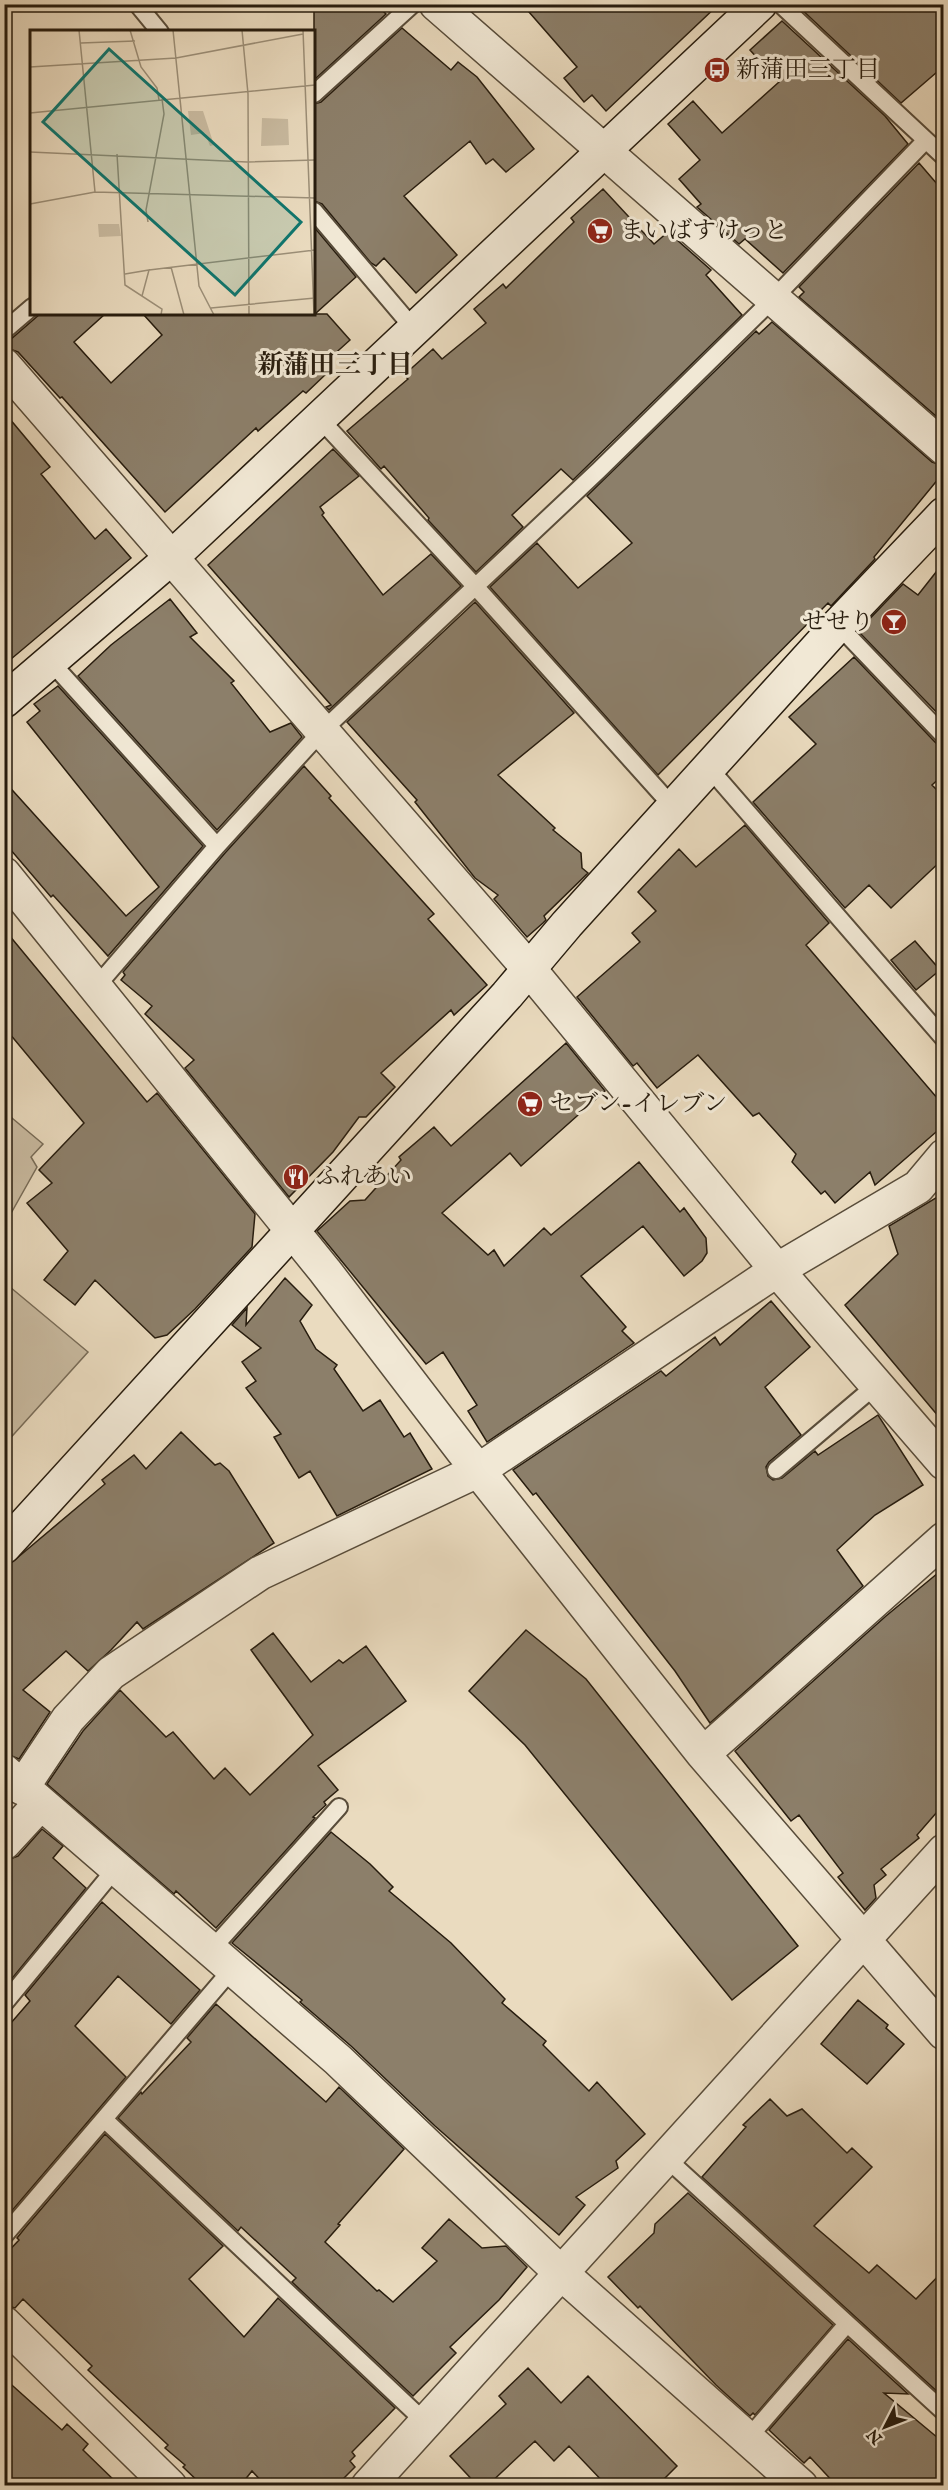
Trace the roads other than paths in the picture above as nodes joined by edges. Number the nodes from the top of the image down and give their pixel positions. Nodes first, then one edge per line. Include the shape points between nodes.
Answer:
1 (137, 4) edge
2 (413, 4) edge
3 (436, 4) edge
4 (760, 4) edge
5 (780, 4) edge
6 (158, 30) edge
7 (315, 92) edge
8 (925, 141) junction
9 (605, 150) junction
10 (944, 157) edge
11 (315, 212) edge
12 (774, 298) junction
13 (30, 309) edge
14 (414, 329) junction
15 (4, 331) edge
16 (4, 365) edge
17 (319, 418) junction
18 (944, 448) edge
19 (944, 514) edge
20 (171, 558) junction
21 (476, 586) junction
22 (838, 625) junction
23 (50, 661) junction
24 (4, 700) edge
25 (321, 732) junction
26 (944, 736) edge
27 (710, 769) junction
28 (674, 808) junction
29 (217, 846) junction
30 (4, 874) edge
31 (530, 970) junction
32 (96, 987) junction
33 (944, 1038) edge
34 (944, 1156) edge
35 (291, 1230) junction
36 (777, 1270) junction
37 (875, 1386) junction
38 (944, 1463) edge
39 (479, 1470) junction
40 (776, 1470) dead end
41 (944, 1539) edge
42 (4, 1547) edge
43 (704, 1754) junction
44 (22, 1788) edge
45 (339, 1808) dead end
46 (4, 1843) edge
47 (944, 1851) edge
48 (116, 1868) junction
49 (862, 1940) junction
50 (223, 1959) junction
51 (4, 2004) edge
52 (944, 2033) edge
53 (104, 2119) junction
54 (666, 2158) junction
55 (4, 2236) edge
56 (560, 2272) junction
57 (4, 2323) edge
58 (847, 2324) junction
59 (944, 2412) edge
60 (425, 2422) junction
61 (749, 2437) junction
62 (170, 2486) edge
63 (368, 2486) edge
64 (801, 2486) edge

1 - 6 lane
2 - 7 lane
3 - 9 street
4 - 9 street
5 - 8 lane
8 - 10 lane
8 - 12 lane
9 - 12 street
9 - 14 street
11 - 14 lane
12 - 18 street
12 - 21 lane
13 - 15 lane
14 - 17 street
16 - 20 street
17 - 20 street
17 - 21 lane
19 - 22 street
20 - 23 street
20 - 25 street
21 - 25 lane
21 - 28 lane
22 - 26 lane
22 - 27 street
23 - 24 street
23 - 29 lane
25 - 29 lane
25 - 31 street
27 - 28 street
27 - 33 lane
28 - 31 street
29 - 32 lane
30 - 32 street
31 - 35 street
31 - 36 street
32 - 35 street
34 - 36 street via 918,1186
35 - 39 street
35 - 42 street
36 - 37 street
36 - 39 street
37 - 38 street
37 - 40 lane
39 - 43 street
39 - 44 street via 261,1573 111,1672 68,1719
41 - 43 street
43 - 49 street
44 - 46 street
44 - 48 street
45 - 50 lane
47 - 49 street
48 - 50 street
48 - 51 lane
49 - 52 street
49 - 54 street
50 - 53 lane
50 - 56 street via 338,2060
53 - 55 lane
53 - 60 lane
54 - 56 street
54 - 58 lane
56 - 60 street
56 - 61 street
57 - 62 street
58 - 59 lane
58 - 61 lane
60 - 63 street
61 - 64 street

